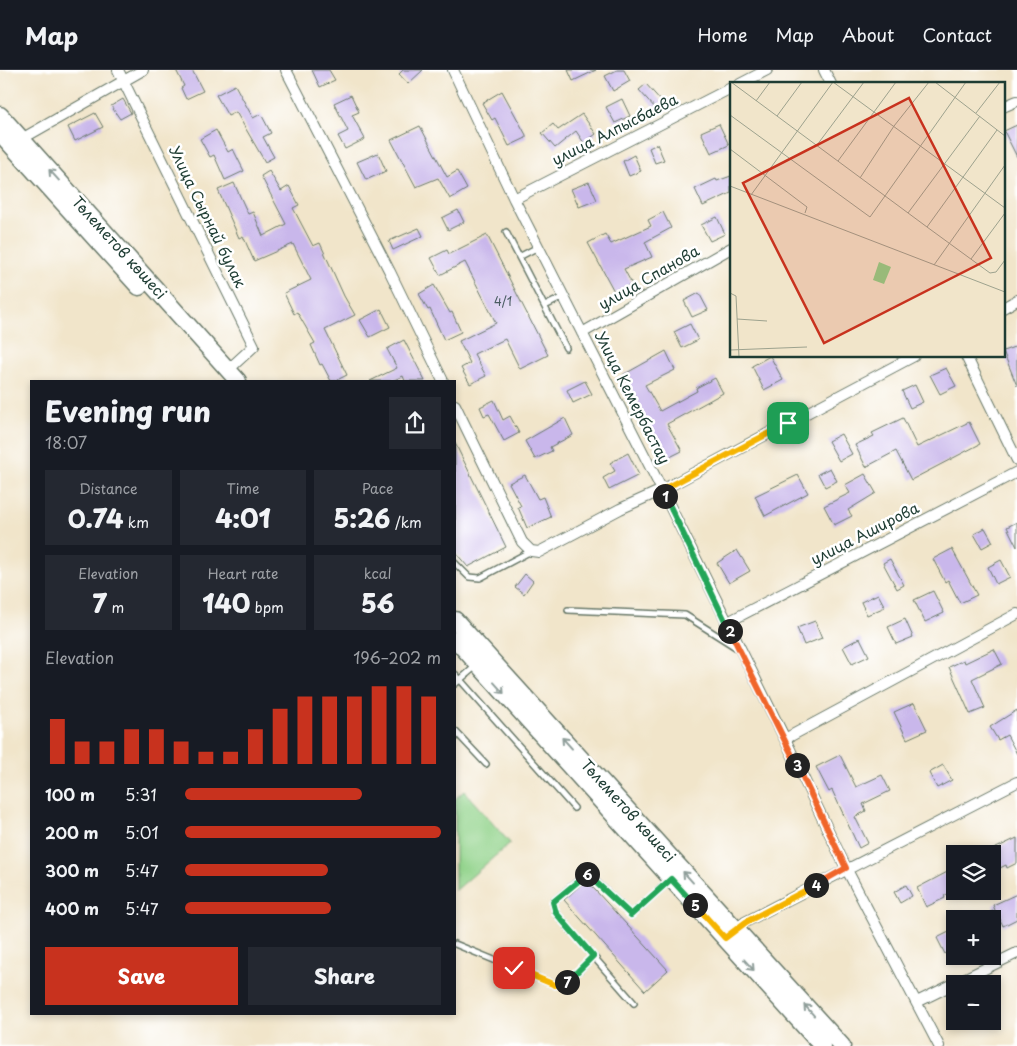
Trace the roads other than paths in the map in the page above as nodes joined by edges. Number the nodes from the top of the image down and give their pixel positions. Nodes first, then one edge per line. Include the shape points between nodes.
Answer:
1 (118, 70) edge
2 (143, 70) edge
3 (286, 70) edge
4 (453, 70) edge
5 (766, 70) edge
6 (824, 70) edge
7 (123, 80) junction
8 (744, 82) edge
9 (830, 82) edge
10 (730, 89) edge
11 (1017, 101) edge
12 (1004, 107) edge
13 (0, 115) edge
14 (0, 133) edge
15 (17, 142) junction
16 (514, 199) junction
17 (506, 232) dead end
18 (538, 247) junction
19 (730, 249) edge
20 (520, 257) junction
21 (563, 297) junction
22 (1017, 300) edge
23 (545, 306) junction
24 (1004, 307) edge
25 (582, 333) junction
26 (566, 348) dead end
27 (910, 358) edge
28 (967, 358) edge
29 (230, 377) edge
30 (443, 380) edge
31 (456, 407) edge
32 (1017, 460) edge
33 (1017, 472) edge
34 (662, 490) junction
35 (531, 550) junction
36 (456, 564) edge
37 (568, 610) dead end
38 (1017, 614) edge
39 (456, 621) edge
40 (726, 623) junction
41 (456, 640) edge
42 (740, 649) junction
43 (478, 664) junction
44 (456, 675) edge
45 (460, 680) junction
46 (456, 683) edge
47 (456, 732) edge
48 (784, 739) junction
49 (486, 764) dead end
50 (1017, 782) edge
51 (574, 808) dead end
52 (846, 868) junction
53 (671, 879) junction
54 (730, 933) junction
55 (456, 944) edge
56 (1017, 953) edge
57 (593, 956) junction
58 (917, 1002) junction
59 (634, 1003) dead end
60 (822, 1046) edge
61 (842, 1046) edge
62 (939, 1046) edge

1 - 7 street, Улица Сырнай булак
2 - 7 street
3 - 30 street
4 - 16 street, Улица Кемербастау
5 - 8 street
6 - 9 street
7 - 15 street
7 - 29 street, Улица Сырнай булак via 254,346
10 - 16 street, улица Алпысбаева
11 - 12 street
13 - 15 main road, Төлеметов көшесі
14 - 15 main road, Төлеметов көшесі
15 - 29 main road, Төлеметов көшесі
16 - 18 street, Улица Кемербастау
17 - 20 lane
18 - 20 lane
18 - 21 street, Улица Кемербастау
19 - 25 street, улица Спанова
20 - 23 lane
21 - 23 lane
21 - 25 street, Улица Кемербастау
22 - 24 street
23 - 26 lane
25 - 34 street, Улица Кемербастау
27 - 34 street
28 - 32 street
31 - 35 street via 522,542
33 - 40 street, улица Аширова
34 - 35 street via 539,552
34 - 40 street, Улица Кемербастау
35 - 36 lane via 480,578 469,577
37 - 42 lane via 685,615
38 - 48 street
54 -> 39 main road, Төлеметов көшесі
40 - 42 street, Улица Кемербастау
41 - 43 main road, Төлеметов көшесі
42 - 48 street, Улица Кемербастау
43 - 45 lane
43 -> 53 main road, Төлеметов көшесі
44 - 45 lane
45 - 46 lane
45 - 51 lane
47 - 49 lane
48 - 52 street, Улица Кемербастау
50 - 52 street
52 - 54 street
52 - 58 street, Улица Кемербастау
53 - 54 main road, Төлеметов көшесі
53 - 57 lane via 631,915 587,873 553,902 556,913
54 -> 60 main road, Төлеметов көшесі
61 -> 54 main road, Төлеметов көшесі
55 - 57 lane via 555,985 566,983
56 - 58 street
57 - 59 lane
58 - 62 street, Улица Кемербастау

